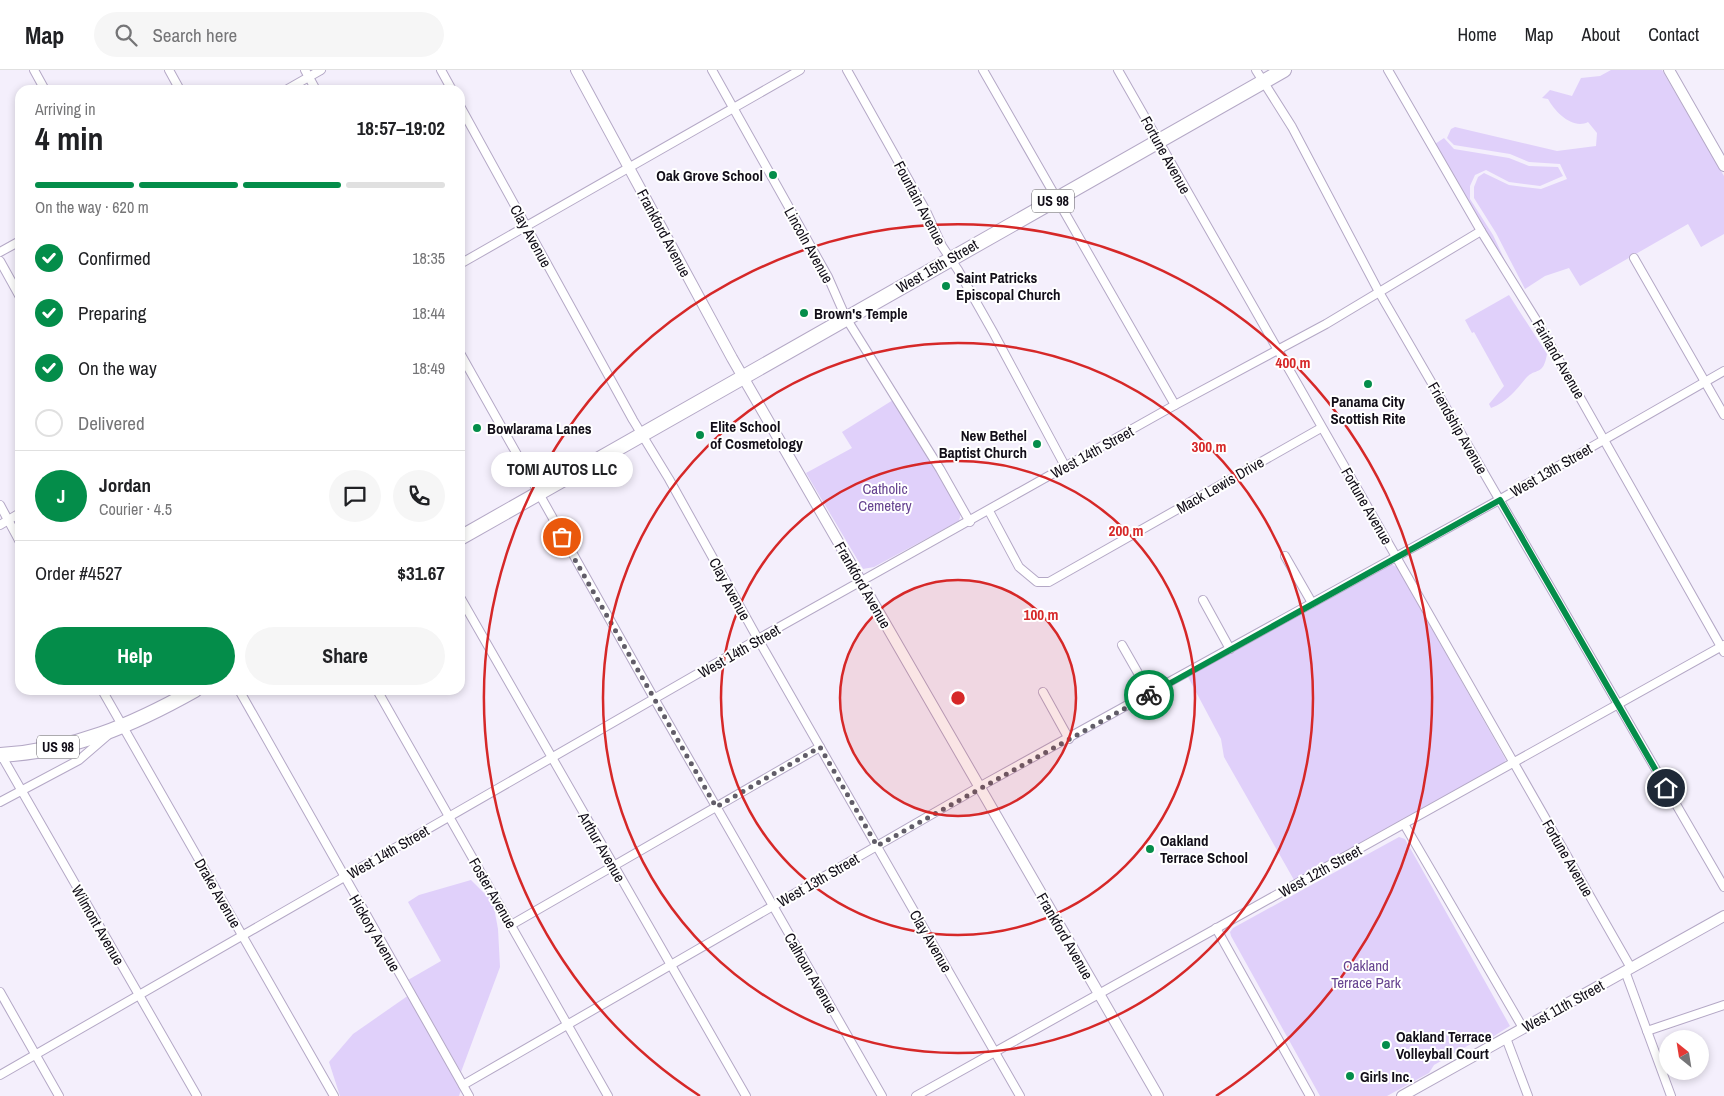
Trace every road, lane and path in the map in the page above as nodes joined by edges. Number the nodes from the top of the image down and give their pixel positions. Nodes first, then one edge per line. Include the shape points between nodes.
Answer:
1 (34, 70) edge
2 (169, 70) edge
3 (321, 70) edge
4 (441, 70) edge
5 (576, 70) edge
6 (712, 70) edge
7 (800, 70) edge
8 (847, 70) edge
9 (983, 70) edge
10 (1118, 70) edge
11 (1284, 70) edge
12 (1388, 70) edge
13 (1669, 70) edge
14 (307, 74) edge
15 (1260, 76) edge
16 (42, 85) edge
17 (177, 85) edge
18 (293, 85) edge
19 (313, 85) edge
20 (449, 85) edge
21 (733, 108) junction
22 (465, 115) edge
23 (1158, 141) junction
24 (1724, 166) edge
25 (629, 168) junction
26 (1057, 199) junction
27 (526, 226) junction
28 (1481, 231) junction
29 (15, 244) edge
30 (0, 252) edge
31 (1634, 258) dead end
32 (950, 259) junction
33 (0, 261) edge
34 (465, 261) edge
35 (15, 288) edge
36 (1379, 292) junction
37 (846, 318) junction
38 (1277, 350) junction
39 (465, 362) edge
40 (1724, 371) edge
41 (742, 377) junction
42 (1705, 382) junction
43 (1176, 405) junction
44 (1724, 415) edge
45 (1321, 428) junction
46 (642, 435) junction
47 (1604, 440) junction
48 (1065, 466) junction
49 (538, 494) junction
50 (1500, 500) junction
51 (0, 505) edge
52 (989, 511) junction
53 (15, 516) edge
54 (8, 520) junction
55 (970, 522) junction
56 (0, 525) edge
57 (15, 533) edge
58 (465, 535) edge
59 (1285, 556) dead end
60 (1396, 557) junction
61 (860, 582) junction
62 (1203, 600) dead end
63 (1312, 603) junction
64 (465, 606) edge
65 (758, 639) junction
66 (1122, 645) dead end
67 (1723, 648) edge
68 (1230, 649) junction
69 (1043, 692) dead end
70 (1150, 694) junction
71 (104, 695) edge
72 (185, 695) edge
73 (242, 695) edge
74 (380, 695) edge
75 (655, 700) junction
76 (1617, 705) junction
77 (118, 729) junction
78 (1069, 739) junction
79 (820, 747) junction
80 (0, 754) edge
81 (552, 759) junction
82 (1514, 763) junction
83 (979, 787) junction
84 (22, 791) junction
85 (0, 802) edge
86 (716, 807) junction
87 (450, 817) junction
88 (1404, 824) junction
89 (877, 846) junction
90 (613, 866) junction
91 (344, 878) junction
92 (1724, 887) edge
93 (773, 906) junction
94 (1724, 916) edge
95 (511, 925) junction
96 (1216, 928) junction
97 (242, 936) junction
98 (670, 966) junction
99 (1628, 970) junction
100 (0, 992) edge
101 (1098, 993) junction
102 (139, 996) junction
103 (1724, 1004) edge
104 (567, 1024) junction
105 (1523, 1028) junction
106 (1647, 1031) junction
107 (1506, 1038) junction
108 (994, 1052) junction
109 (36, 1055) junction
110 (0, 1075) edge
111 (463, 1085) junction
112 (59, 1096) edge
113 (197, 1096) edge
114 (334, 1096) edge
115 (469, 1096) edge
116 (608, 1096) edge
117 (746, 1096) edge
118 (882, 1096) edge
119 (916, 1096) edge
120 (1020, 1096) edge
121 (1158, 1096) edge
122 (1310, 1096) edge
123 (1402, 1096) edge
124 (1528, 1096) edge
125 (1671, 1096) edge

1 - 16 street
2 - 17 street
3 - 14 street
4 - 20 street
5 - 25 main road, Frankford Avenue
6 - 21 street, Lincoln Avenue
7 - 21 street
8 - 32 street, Fountain Avenue
9 - 26 street
10 - 23 street, Fortune Avenue
11 - 15 highway, West 15th Street / US 98
12 - 28 street, Fairland Avenue
13 - 24 main road
14 - 18 street
14 - 19 street
15 - 23 highway, West 15th Street / US 98
15 - 36 street, Friendship Avenue via 1292,127
21 - 25 street
21 - 37 street, Lincoln Avenue via 828,277
22 - 27 street, Clay Avenue
23 - 26 highway, West 15th Street / US 98
23 - 38 street, Fortune Avenue
25 - 27 street
25 - 41 main road, Frankford Avenue
26 - 32 highway, West 15th Street / US 98
26 - 43 street
27 - 34 street
27 - 46 street, Clay Avenue
28 - 36 street, West 14th Street
28 - 47 street, Fairland Avenue
29 - 30 street
31 - 42 street
32 - 37 highway, West 15th Street / US 98
32 - 48 street, Fountain Avenue
33 - 35 street
36 - 38 street, West 14th Street
36 - 50 street, Friendship Avenue
37 - 41 highway, West 15th Street / US 98
37 - 55 street, Lincoln Avenue
38 - 43 street, West 14th Street
38 - 45 street, Fortune Avenue
39 - 49 street, Calhoun Avenue
40 - 42 street, West 13th Street
41 - 46 highway, West 15th Street / US 98
41 - 61 main road, Frankford Avenue
42 - 44 street
42 - 47 street, West 13th Street
43 - 48 street, West 14th Street
45 - 52 street, Mack Lewis Drive via 1050,582 1037,582 1019,567
45 - 60 street, Fortune Avenue
46 - 49 highway, West 15th Street / US 98
46 - 65 street, Clay Avenue
47 - 50 street, West 13th Street
47 - 67 street, Fairland Avenue
48 - 52 street, West 14th Street
49 - 58 highway, West 15th Street / US 98
49 - 75 street, Calhoun Avenue
50 - 60 street, West 13th Street
50 - 76 street, Friendship Avenue
51 - 54 street
52 - 55 street, West 14th Street
53 - 54 street
54 - 56 street
54 - 57 street
55 - 61 street, West 14th Street
59 - 63 street
60 - 63 street, West 13th Street
60 - 82 street, Fortune Avenue
61 - 65 street, West 14th Street
61 - 83 main road, Frankford Avenue
62 - 68 street
63 - 68 street, West 13th Street
64 - 81 street, Arthur Avenue
65 - 75 street, West 14th Street
65 - 79 street, Clay Avenue
66 - 70 street
67 - 76 street, West 12th Street
68 - 70 street, West 13th Street
69 - 78 street
70 - 78 street, West 13th Street
71 - 77 street, Drake Avenue
72 - 77 highway, US 98
73 - 91 street, Hickory Avenue
74 - 87 street, Foster Avenue
75 - 81 street, West 14th Street
75 - 86 street, Calhoun Avenue
76 - 82 street, West 12th Street
76 - 92 street, Friendship Avenue
77 - 80 highway, US 98 via 64,746
77 - 84 street via 79,760
77 - 97 street, Drake Avenue
78 - 83 street, West 13th Street
79 - 86 street
79 - 89 street, Clay Avenue
80 - 84 street, Wilmont Avenue
81 - 87 street, West 14th Street
81 - 90 street, Arthur Avenue
82 - 88 street, West 12th Street
82 - 99 street, Fortune Avenue
83 - 89 street, West 13th Street
83 - 101 main road, Frankford Avenue
84 - 85 street
84 - 102 street, Wilmont Avenue
86 - 90 street
86 - 93 street, Calhoun Avenue
87 - 91 street, West 14th Street
87 - 95 street, Foster Avenue
88 - 96 street, West 12th Street
88 - 105 street
89 - 93 street, West 13th Street
89 - 108 street, Clay Avenue
90 - 95 street
90 - 98 street, Arthur Avenue
91 - 97 street, West 14th Street
91 - 111 street, Hickory Avenue
93 - 98 street, West 13th Street
93 - 118 street, Calhoun Avenue
94 - 99 main road, West 11th Street
95 - 104 street, Foster Avenue
96 - 101 street, West 12th Street
96 - 122 street
97 - 102 street, West 14th Street
97 - 114 street, Drake Avenue
98 - 104 street, West 13th Street
98 - 117 street, Arthur Avenue
99 - 105 main road, West 11th Street
99 - 106 street, Fortune Avenue
100 - 109 street
101 - 108 street, West 12th Street
101 - 121 main road, Frankford Avenue
102 - 109 street, West 14th Street
102 - 113 street, Wilmont Avenue
103 - 106 street
104 - 111 street, West 13th Street
104 - 116 street, Foster Avenue
105 - 107 main road, West 11th Street
106 - 125 street, Fortune Avenue
107 - 123 main road, West 11th Street
107 - 124 street
108 - 119 street, West 12th Street
108 - 120 street, Clay Avenue
109 - 110 street, West 14th Street
109 - 112 street
111 - 115 street, Hickory Avenue

